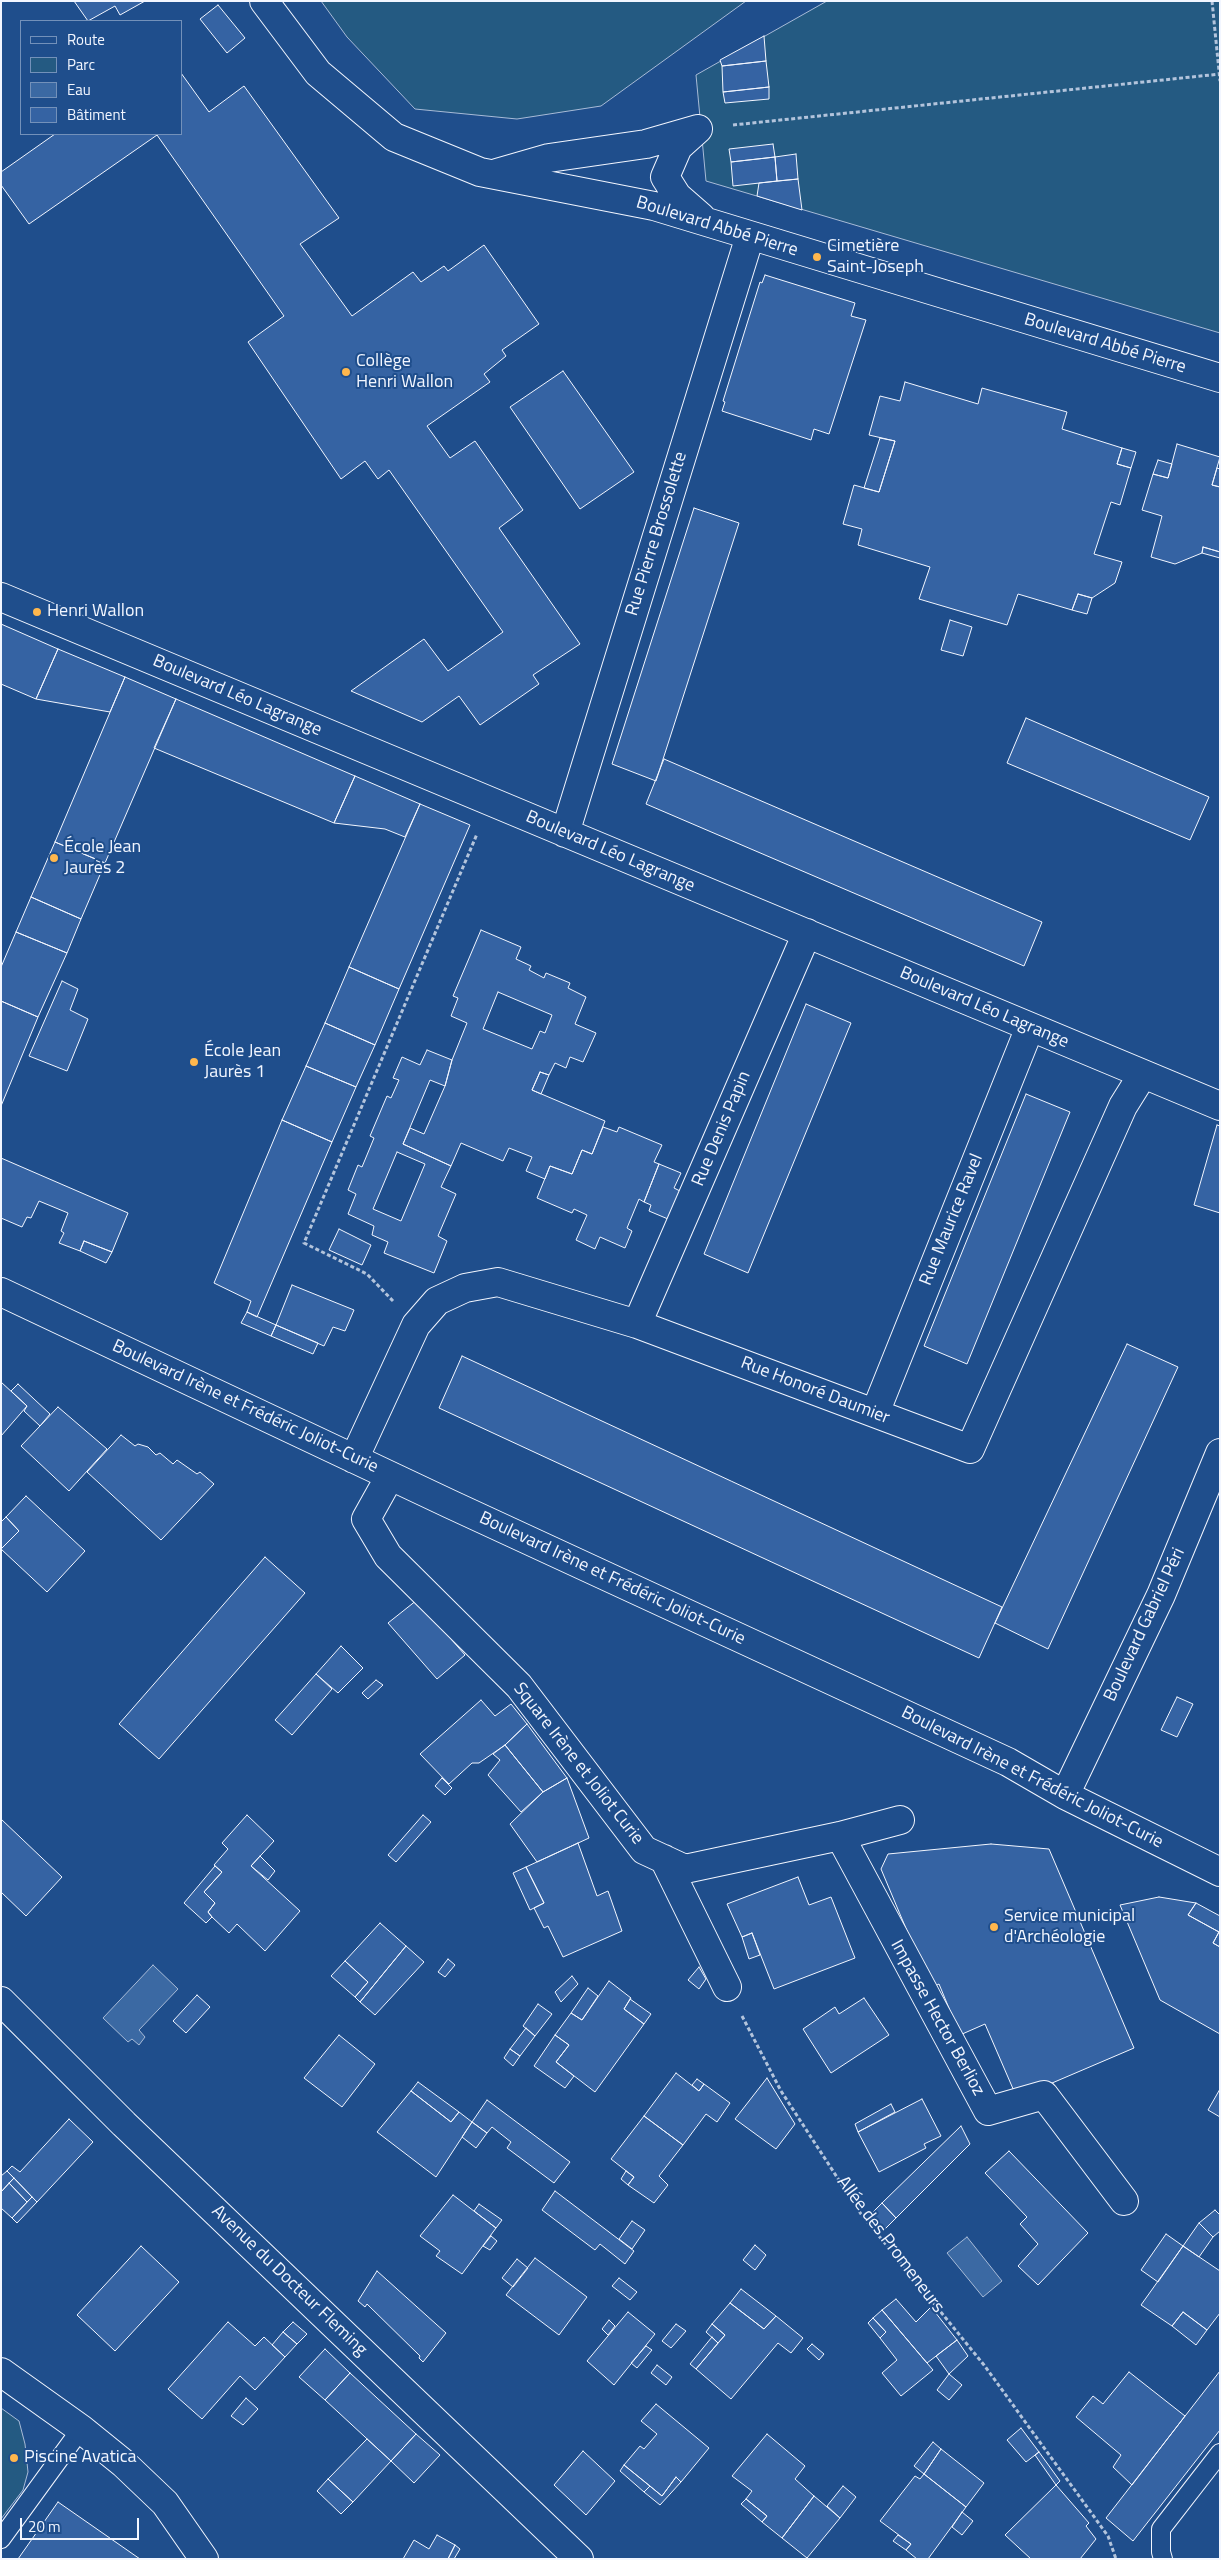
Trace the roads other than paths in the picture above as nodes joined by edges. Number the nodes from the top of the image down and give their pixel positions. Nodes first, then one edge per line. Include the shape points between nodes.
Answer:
1 (264, 1) edge
2 (493, 174) junction
3 (708, 223) junction
4 (750, 236) junction
5 (1220, 378) edge
6 (1, 597) edge
7 (565, 833) junction
8 (806, 933) junction
9 (1030, 1026) junction
10 (1143, 1074) junction
11 (1220, 1106) edge
12 (1, 1292) edge
13 (638, 1324) junction
14 (875, 1413) junction
15 (1220, 1453) edge
16 (354, 1459) junction
17 (390, 1476) junction
18 (1065, 1795) junction
19 (900, 1820) dead end
20 (840, 1836) junction
21 (664, 1859) junction
22 (1220, 1872) edge
23 (726, 1987) road end
24 (1, 2001) edge
25 (1124, 2201) dead end
26 (1, 2372) edge
27 (81, 2429) junction
28 (1220, 2453) edge
29 (1, 2539) edge
30 (204, 2559) edge
31 (579, 2559) edge
32 (1163, 2559) edge

1 - 2 street, Boulevard Abbé Pierre via 318,73 394,137 480,172
2 - 3 street, Boulevard Abbé Pierre via 654,206
2 - 3 street via 549,158 646,144 698,129 678,147 665,177 677,196
3 - 4 street, Boulevard Abbé Pierre
4 - 5 street, Boulevard Abbé Pierre
4 - 7 street, Rue Pierre Brossolette
6 - 7 street, Boulevard Léo Lagrange
7 - 8 street, Boulevard Léo Lagrange
8 - 9 street, Boulevard Léo Lagrange
8 - 13 street, Rue Denis Papin
9 - 10 street, Boulevard Léo Lagrange
9 - 14 street, Rue Maurice Ravel
10 - 11 street, Boulevard Léo Lagrange
10 - 14 street, Rue Honoré Daumier via 1123,1106 970,1449
12 - 16 street, Boulevard Irène et Frédéric Joliot-Curie
13 - 14 street, Rue Honoré Daumier
13 - 16 street, Rue Honoré Daumier via 498,1282 465,1288 437,1301 416,1325
15 - 18 street, Boulevard Gabriel Péri via 1161,1595
16 - 17 street, Boulevard Irène et Frédéric Joliot-Curie
17 - 18 street, Boulevard Irène et Frédéric Joliot-Curie via 1008,1762
17 - 21 street, Square Irène et Joliot Curie via 366,1518 388,1556 519,1686 644,1850
18 - 22 street, Boulevard Irène et Frédéric Joliot-Curie
19 - 20 street, Square Irène et Joliot Curie
20 - 21 street, Square Irène et Joliot Curie via 685,1869
20 - 25 street, Impasse Hector Berlioz via 988,2111 1044,2095
21 - 23 street
24 - 31 street, Avenue du Docteur Fleming via 124,2124
26 - 27 street
27 - 29 lane
27 - 30 street via 124,2463 165,2503
28 - 32 lane via 1161,2529

